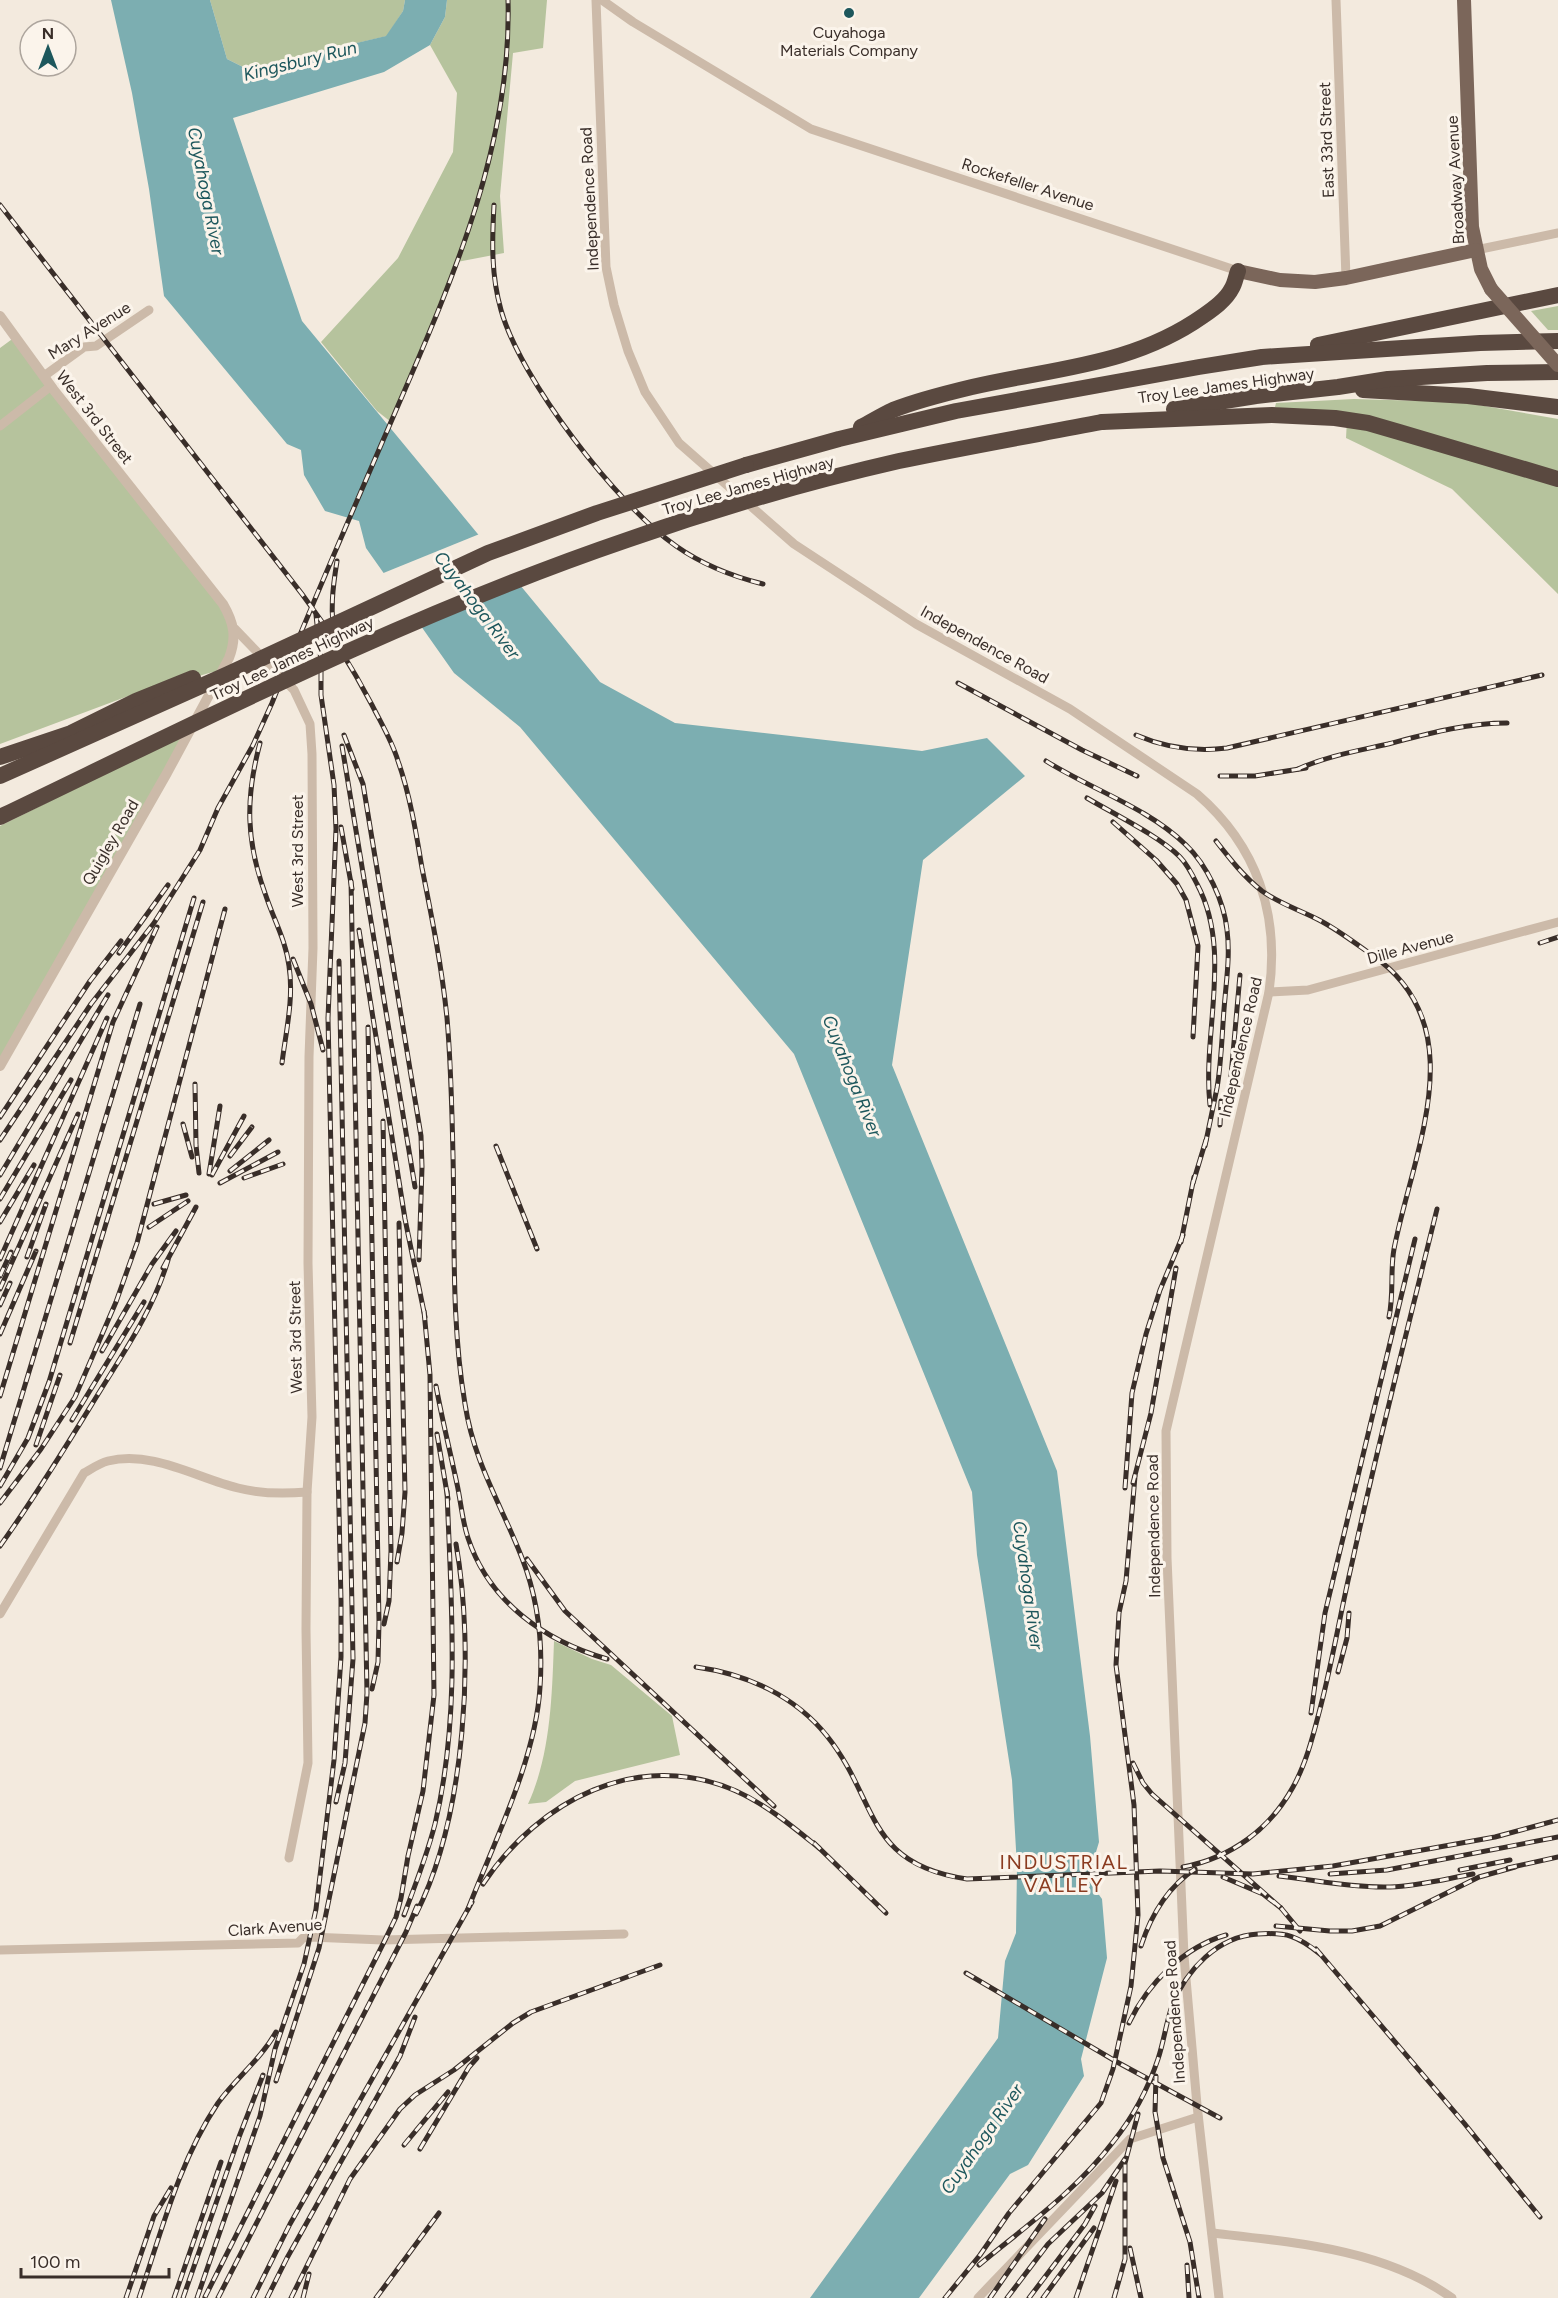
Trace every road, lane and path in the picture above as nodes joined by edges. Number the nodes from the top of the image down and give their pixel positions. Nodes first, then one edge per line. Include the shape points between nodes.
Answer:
1 (596, 0) edge
2 (602, 0) edge
3 (1336, 0) edge
4 (1464, 0) edge
5 (1558, 233) edge
6 (1476, 250) junction
7 (1238, 271) junction
8 (1346, 278) junction
9 (1558, 297) edge
10 (149, 309) dead end
11 (0, 316) edge
12 (1558, 341) edge
13 (1262, 357) junction
14 (1558, 365) edge
15 (1558, 372) edge
16 (44, 376) junction
17 (1394, 385) junction
18 (51, 386) junction
19 (1558, 409) edge
20 (1102, 422) junction
21 (0, 426) edge
22 (839, 439) junction
23 (1556, 479) edge
24 (235, 629) junction
25 (228, 674) junction
26 (0, 757) edge
27 (0, 776) edge
28 (0, 817) edge
29 (1558, 922) edge
30 (1269, 992) junction
31 (0, 1066) edge
32 (307, 1492) junction
33 (0, 1614) edge
34 (289, 1858) dead end
35 (624, 1934) dead end
36 (0, 1950) edge
37 (1198, 2117) junction
38 (1212, 2233) junction
39 (978, 2298) edge
40 (1219, 2298) edge
41 (1452, 2298) edge

1 - 30 street, Independence Road via 606,267 628,351 645,392 679,443 794,544 916,624 1070,709 1213,808 1240,842 1265,900 1272,938
2 - 7 street, Rockefeller Avenue via 812,129
3 - 8 street, East 33rd Street
4 - 6 main road, Broadway Avenue
5 - 6 street
6 - 8 main road, Rockefeller Avenue
6 - 14 main road, Broadway Avenue, bridge via 1480,269 1491,289
7 - 8 main road, Rockefeller Avenue via 1280,280 1315,282
7 - 22 highway via 1232,289 1216,307 1160,342 1109,360 935,397 894,410
9 - 13 highway
10 - 16 street, Mary Avenue
11 - 16 street, West 3rd Street
12 - 13 highway, Troy Lee James Highway
13 - 22 highway, Troy Lee James Highway via 956,411
15 - 17 highway via 1487,373
16 - 18 street, West 3rd Street
17 - 19 highway
17 - 20 highway, Troy Lee James Highway via 1371,391 1338,387 1256,396
18 - 21 street, Mary Avenue
18 - 24 street, West 3rd Street via 223,604
20 - 23 highway via 1272,415 1335,418 1368,423
20 - 28 highway, Troy Lee James Highway, bridge via 898,462 723,509 604,548 394,631
22 - 25 highway, Troy Lee James Highway, bridge via 693,481 488,553
24 - 31 street, Quigley Road via 234,644 224,667
24 - 32 street, West 3rd Street via 294,690 310,724 313,948 308,1263 312,1417
25 - 26 highway via 192,678 71,733
25 - 27 highway, Troy Lee James Highway, bridge
29 - 30 street, Dille Avenue via 1308,990
30 - 37 street, Independence Road via 1166,1431 1180,1882
32 - 33 street via 276,1494 248,1490 158,1462 107,1461 84,1473
32 - 34 street, West 3rd Street via 308,1763
35 - 36 street, Clark Avenue via 383,1940 310,1937 298,1943
37 - 38 street, Independence Road
37 - 39 street via 1130,2139
38 - 40 street, Independence Road
38 - 41 street via 1341,2252 1392,2267 1436,2286

